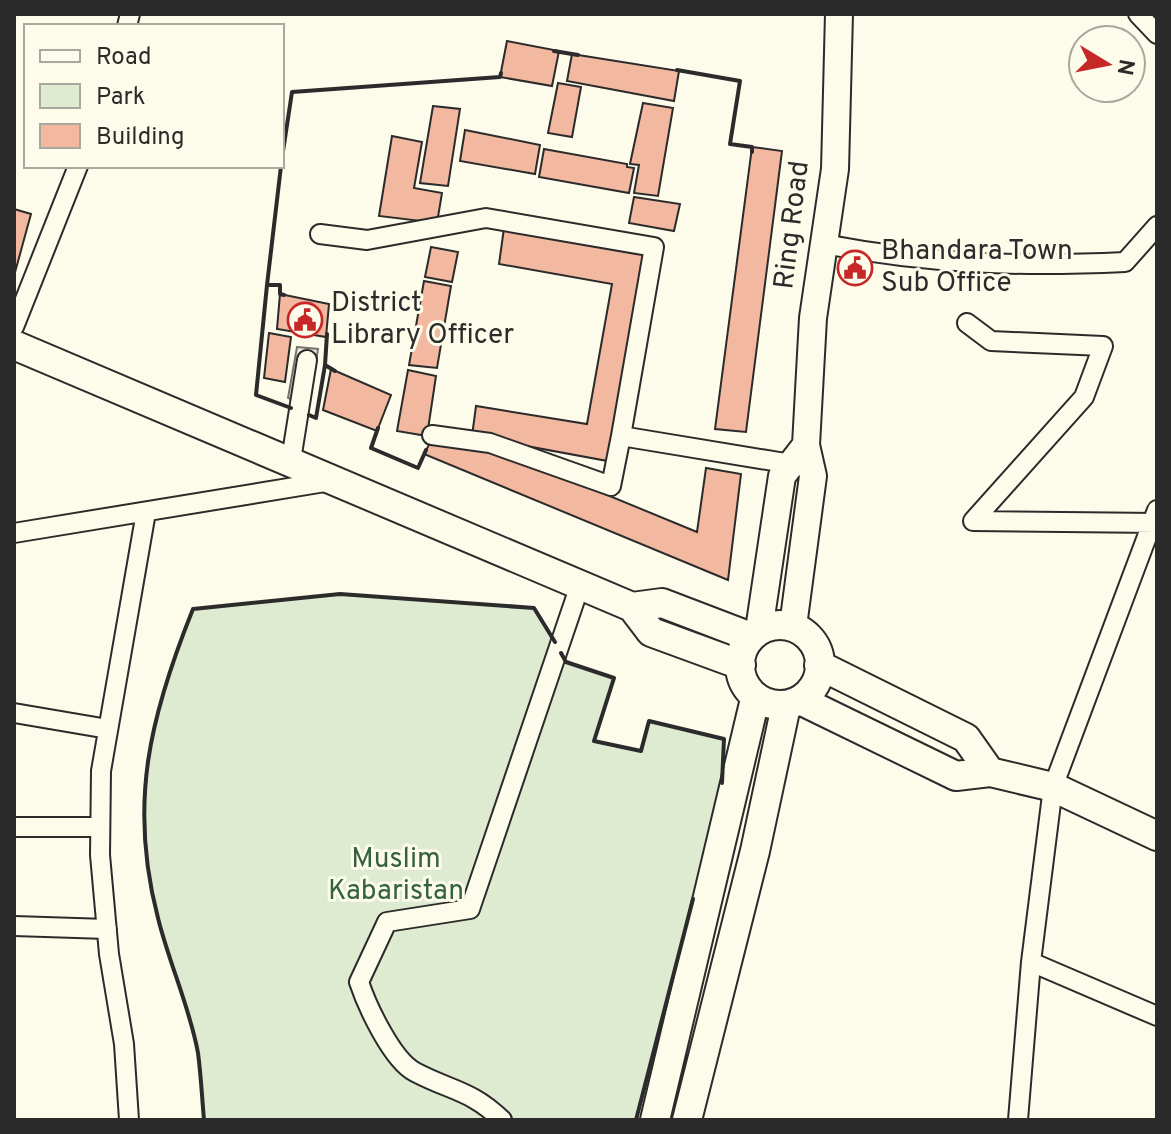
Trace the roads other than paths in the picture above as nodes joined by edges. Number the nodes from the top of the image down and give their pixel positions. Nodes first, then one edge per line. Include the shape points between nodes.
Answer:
1 (1138, 14) edge
2 (843, 20) edge
3 (1157, 34) edge
4 (77, 168) edge
5 (1157, 226) edge
6 (320, 234) dead end
7 (824, 244) junction
8 (967, 323) dead end
9 (14, 327) edge
10 (14, 345) edge
11 (307, 360) dead end
12 (432, 435) dead end
13 (621, 436) junction
14 (798, 454) junction
15 (291, 460) junction
16 (339, 480) junction
17 (146, 512) junction
18 (1156, 518) edge
19 (14, 533) edge
20 (580, 585) junction
21 (632, 607) junction
22 (793, 626) junction
23 (755, 633) junction
24 (741, 665) junction
25 (819, 665) junction
26 (755, 699) junction
27 (793, 703) junction
28 (14, 713) edge
29 (108, 729) junction
30 (990, 772) junction
31 (1053, 787) junction
32 (14, 827) edge
33 (100, 827) junction
34 (1157, 835) edge
35 (14, 926) edge
36 (107, 929) junction
37 (1031, 962) junction
38 (1157, 1016) edge
39 (656, 1115) edge
40 (687, 1118) edge
41 (129, 1120) edge
42 (502, 1120) edge
43 (1018, 1120) edge

1 - 3 street
2 - 7 street, Ring Road via 835,169
4 - 9 street
5 - 7 street via 1125,262 995,265 904,259
6 - 13 street via 367,240 486,218 654,247
7 - 14 street, Ring Road
8 - 18 street via 991,341 1103,346 1084,397 973,521
10 - 15 main road
11 - 15 street
12 - 13 street via 490,443 611,486
13 - 14 street
14 - 22 street, Ring Road via 813,476
14 - 23 street, Ring Road via 782,476
15 - 16 main road
16 - 17 street
16 - 20 main road
17 - 19 street
17 - 29 street
18 - 31 street
20 - 21 main road
20 - 42 street via 470,909 387,922 359,982 371,1017 411,1070 480,1099
21 - 23 main road via 662,603
21 - 24 main road via 651,632
22 - 23 main road via 778,623
22 - 25 main road via 810,639
23 - 24 main road via 742,652
24 - 26 main road
25 - 27 main road via 813,685
25 - 30 main road via 966,738
26 - 27 main road
26 - 39 main road
27 - 30 main road via 956,776
27 - 40 main road
28 - 29 street
29 - 33 street
30 - 31 main road
31 - 34 main road
31 - 37 street
32 - 33 street
33 - 36 street
35 - 36 street
36 - 41 street
37 - 38 street
37 - 43 street
39 - 40 main road

